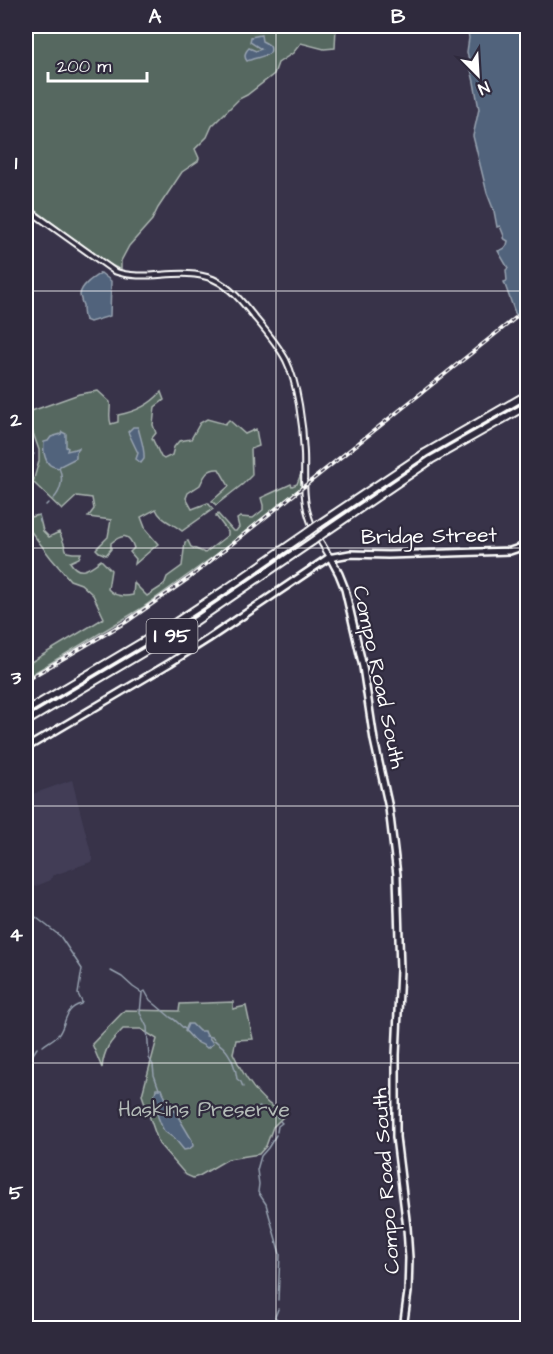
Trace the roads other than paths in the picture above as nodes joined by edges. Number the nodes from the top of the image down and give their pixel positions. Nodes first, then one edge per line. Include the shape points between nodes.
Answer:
1 (26, 208) edge
2 (528, 394) edge
3 (528, 405) edge
4 (528, 544) edge
5 (330, 557) junction
6 (26, 711) edge
7 (26, 723) edge
8 (26, 748) edge
9 (403, 1329) edge

1 - 5 street, Compo Road South via 114,271 127,275 203,276 219,282 241,300 274,341 291,373 303,441 307,510
2 - 6 highway, I 95, bridge via 415,460 176,622
3 - 7 highway, I 95, bridge via 416,470 193,623
4 - 5 main road, Bridge Street via 510,551
5 - 8 main road via 170,663
5 - 9 main road, Compo Road South via 345,589 363,667 397,875 400,970 396,1133 409,1258

